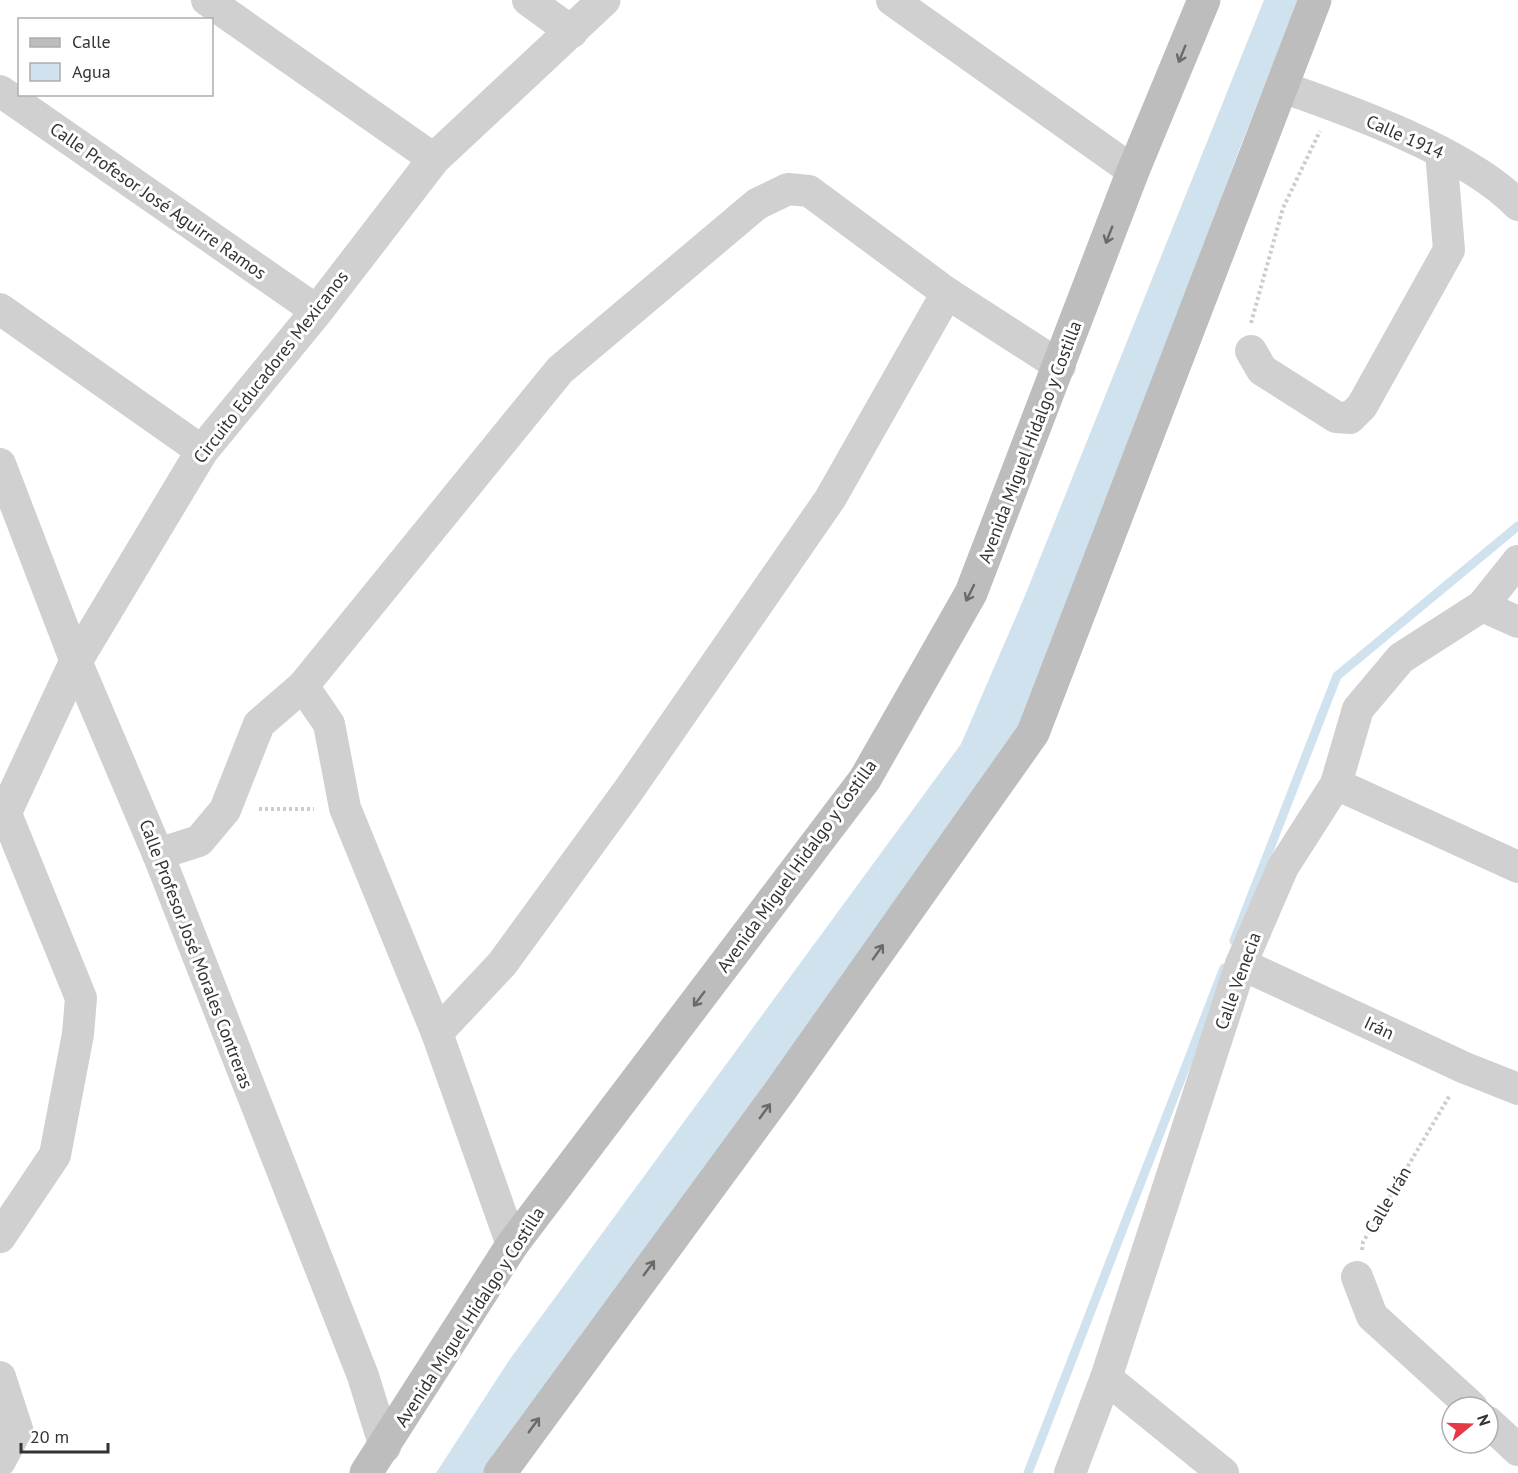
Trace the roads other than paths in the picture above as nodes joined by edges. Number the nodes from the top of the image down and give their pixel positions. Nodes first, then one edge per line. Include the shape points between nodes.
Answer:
1 (207, 0) edge
2 (528, 0) edge
3 (604, 0) edge
4 (892, 0) edge
5 (1204, 0) edge
6 (1315, 0) edge
7 (572, 32) junction
8 (1282, 87) junction
9 (0, 91) edge
10 (1441, 152) junction
11 (434, 159) junction
12 (1133, 171) junction
13 (1518, 205) edge
14 (947, 293) junction
15 (0, 309) edge
16 (317, 311) junction
17 (1251, 351) road end
18 (1060, 366) junction
19 (202, 450) junction
20 (0, 464) edge
21 (1518, 561) edge
22 (1482, 606) junction
23 (1518, 622) edge
24 (76, 661) junction
25 (303, 686) junction
26 (1336, 784) junction
27 (2, 812) edge
28 (158, 854) junction
29 (1518, 867) edge
30 (1241, 964) junction
31 (437, 1033) junction
32 (1518, 1089) edge
33 (0, 1237) edge
34 (512, 1245) junction
35 (1357, 1277) road end
36 (0, 1377) edge
37 (1107, 1378) junction
38 (1459, 1395) edge
39 (1500, 1433) edge
40 (385, 1446) junction
41 (1518, 1450) edge
42 (0, 1461) edge
43 (366, 1473) edge
44 (500, 1473) edge
45 (1070, 1473) edge
46 (1222, 1473) edge

1 - 11 street
2 - 7 street
3 - 7 street, Circuito Educadores Mexicanos
4 - 12 street
5 -> 12 main road, Avenida Miguel Hidalgo y Costilla
6 - 8 main road
7 - 11 street, Circuito Educadores Mexicanos
8 - 10 street, Calle 1914
44 -> 8 main road via 780,1090 1033,733
9 - 16 street, Calle Profesor José Aguirre Ramos
10 - 13 street, Calle 1914 via 1504,190
10 - 17 street via 1449,250 1362,406 1350,418 1336,417 1262,370
11 - 16 street, Circuito Educadores Mexicanos
12 -> 18 main road, Avenida Miguel Hidalgo y Costilla
14 - 18 street
14 - 25 street via 809,191 788,189 757,204 560,370
14 - 31 street via 830,499 502,964
15 - 19 street
16 - 19 street, Circuito Educadores Mexicanos
18 -> 34 main road, Avenida Miguel Hidalgo y Costilla via 971,593 866,779
19 - 24 street, Circuito Educadores Mexicanos
20 - 24 street, Calle Profesor José Morales Contreras
21 - 22 street, Calle Venecia
22 - 23 street
22 - 26 street, Calle Venecia via 1401,658 1358,709
24 - 27 street, Circuito Educadores Mexicanos
24 - 28 street, Calle Profesor José Morales Contreras
25 - 28 street via 259,724 225,810 199,841
25 - 31 street via 329,724 345,808
26 - 29 street
26 - 30 street, Calle Venecia via 1283,867
27 - 33 street via 81,998 55,1155
28 - 40 street, Calle Profesor José Morales Contreras via 363,1376
30 - 32 street, Irán
30 - 37 street, Calle Venecia
31 - 34 street
34 - 40 main road, Avenida Miguel Hidalgo y Costilla
35 - 38 street via 1372,1316
36 - 42 street via 17,1429
37 - 45 street, Calle Venecia
37 - 46 street
39 - 41 street
40 - 43 main road, Avenida Miguel Hidalgo y Costilla

